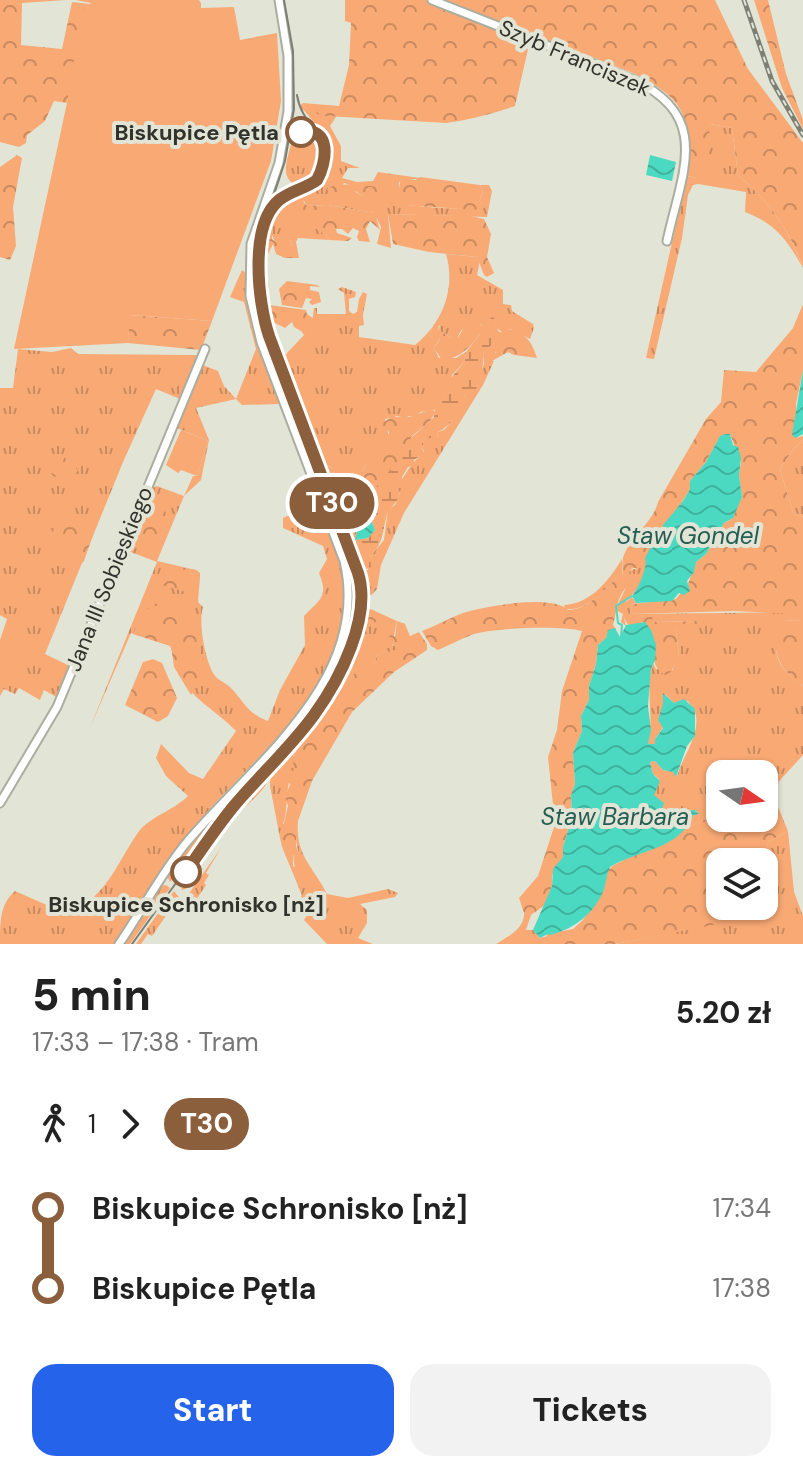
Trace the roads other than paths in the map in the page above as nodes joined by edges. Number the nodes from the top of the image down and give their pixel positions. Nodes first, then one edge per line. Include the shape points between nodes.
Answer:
1 (279, 0) edge
2 (432, 0) edge
3 (667, 241) dead end
4 (205, 349) dead end
5 (0, 803) edge
6 (119, 944) edge

1 - 6 street via 288,56 288,116 279,163 251,244 250,296 258,332 344,561 348,617 312,703 184,846
2 - 3 street, Szyb Franciszek via 632,79 672,105 686,149
4 - 5 street, Jana III Sobieskiego via 57,707

